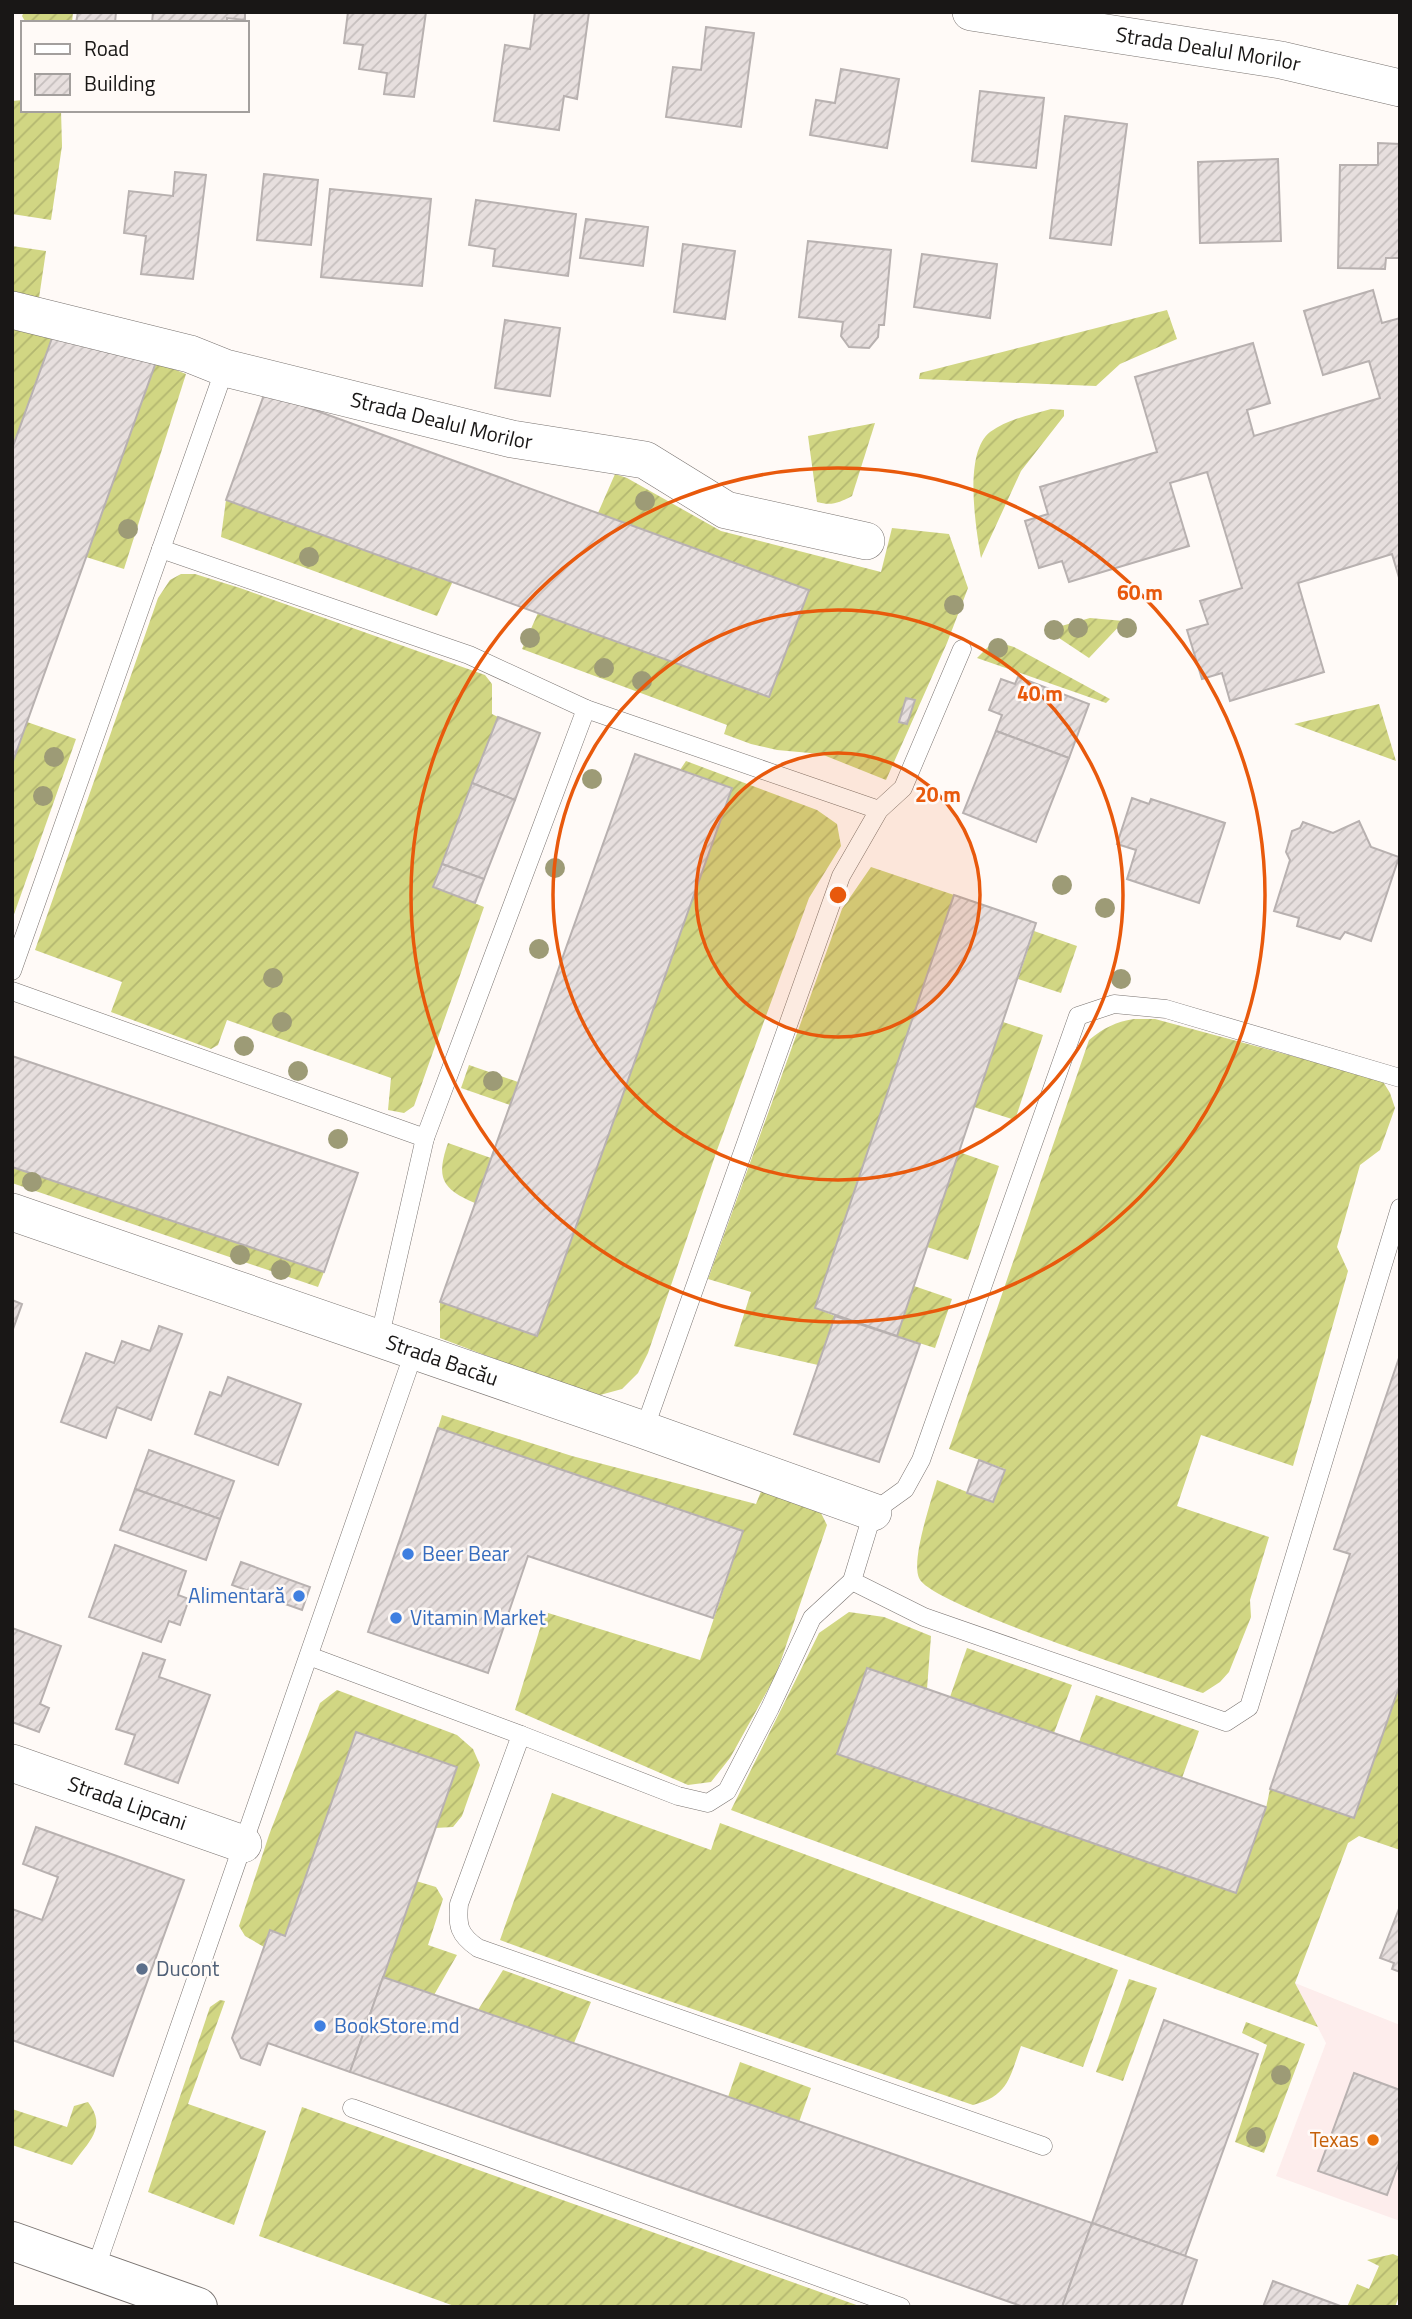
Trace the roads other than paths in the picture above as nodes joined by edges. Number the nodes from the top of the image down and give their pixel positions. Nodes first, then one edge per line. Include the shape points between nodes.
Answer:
1 (971, 12) edge
2 (1400, 88) edge
3 (12, 310) edge
4 (225, 368) junction
5 (866, 541) dead end
6 (161, 549) junction
7 (962, 649) dead end
8 (586, 709) junction
9 (879, 810) junction
10 (12, 971) edge
11 (12, 991) edge
12 (1400, 1078) edge
13 (425, 1138) junction
14 (1400, 1208) edge
15 (12, 1212) edge
16 (379, 1340) junction
17 (414, 1352) junction
18 (644, 1430) junction
19 (873, 1512) junction
20 (852, 1581) junction
21 (309, 1656) junction
22 (521, 1735) junction
23 (12, 1763) edge
24 (243, 1844) junction
25 (352, 2108) dead end
26 (1043, 2146) dead end
27 (12, 2241) edge
28 (95, 2270) junction
29 (198, 2307) edge
30 (901, 2307) edge

1 - 2 street, Strada Dealul Morilor via 1281,60
3 - 4 street, Strada Dealul Morilor via 190,354
4 - 5 street, Strada Dealul Morilor via 512,439 645,460 726,510
4 - 6 lane
6 - 8 lane via 469,655
6 - 10 lane
7 - 9 lane via 903,788
8 - 9 lane
8 - 13 lane
9 - 18 lane via 841,876
11 - 13 lane
12 - 19 lane via 1166,1009 1114,1004 1079,1016 921,1460 905,1489
13 - 16 lane
14 - 20 lane via 1249,1707 1226,1723 924,1617
15 - 16 street, Strada Bacău
16 - 17 street, Strada Bacău
17 - 18 street, Strada Bacău
17 - 21 lane
18 - 19 street, Strada Bacău
19 - 20 lane
20 - 22 lane via 812,1618 727,1791 708,1803 678,1796
21 - 22 lane
21 - 24 lane
22 - 26 lane via 459,1904 458,1922 466,1939 478,1948
23 - 24 street, Strada Lipcani
24 - 28 lane
25 - 30 lane
27 - 28 main road
28 - 29 main road

